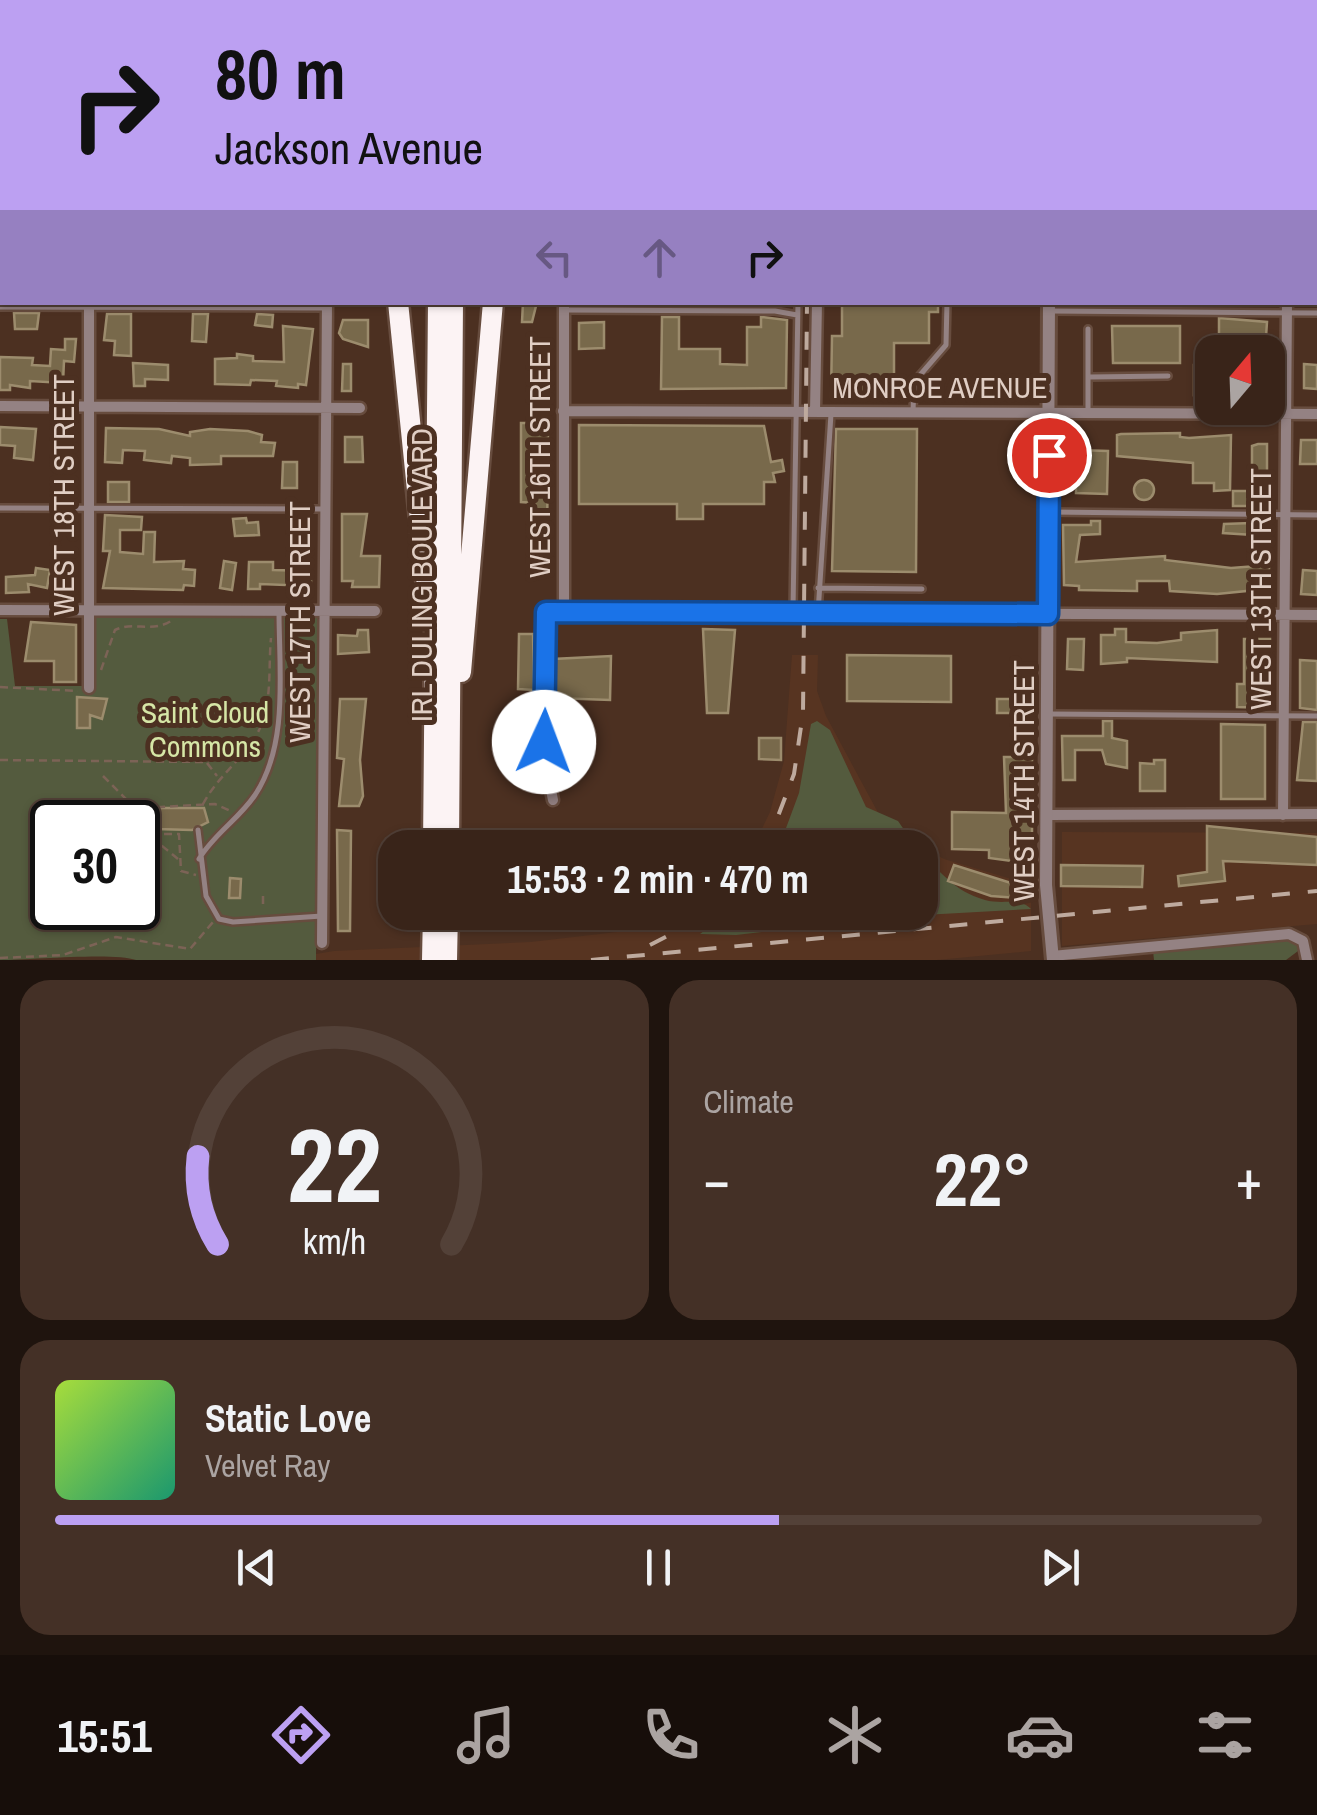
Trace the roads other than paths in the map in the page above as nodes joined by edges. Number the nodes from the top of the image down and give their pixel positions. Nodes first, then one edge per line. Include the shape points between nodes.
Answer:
1 (59, 305) edge
2 (89, 305) edge
3 (327, 305) edge
4 (398, 305) edge
5 (438, 305) edge
6 (453, 305) edge
7 (493, 305) edge
8 (798, 305) edge
9 (817, 305) edge
10 (947, 305) edge
11 (564, 306) edge
12 (0, 307) edge
13 (1049, 307) edge
14 (1287, 308) edge
15 (1317, 313) edge
16 (797, 315) junction
17 (1088, 329) dead end
18 (1168, 376) dead end
19 (1090, 377) junction
20 (0, 406) edge
21 (88, 406) junction
22 (326, 408) junction
23 (360, 408) dead end
24 (563, 410) junction
25 (796, 411) junction
26 (815, 411) junction
27 (831, 411) junction
28 (913, 412) junction
29 (1049, 412) junction
30 (1088, 413) junction
31 (1286, 414) junction
32 (1317, 414) edge
33 (86, 507) junction
34 (0, 508) edge
35 (324, 509) junction
36 (1048, 512) junction
37 (1285, 514) junction
38 (1317, 515) edge
39 (818, 588) junction
40 (922, 588) dead end
41 (86, 608) junction
42 (0, 610) edge
43 (279, 610) junction
44 (325, 610) junction
45 (375, 610) dead end
46 (564, 612) junction
47 (793, 613) junction
48 (818, 613) junction
49 (1048, 614) junction
50 (1285, 615) junction
51 (1317, 616) edge
52 (435, 634) junction
53 (89, 685) road end
54 (1047, 714) junction
55 (1284, 716) junction
56 (1317, 716) edge
57 (450, 758) junction
58 (553, 800) dead end
59 (1317, 814) edge
60 (1046, 815) junction
61 (1283, 815) junction
62 (198, 830) dead end
63 (433, 830) edge
64 (448, 830) edge
65 (199, 859) junction
66 (322, 916) junction
67 (322, 942) dead end
68 (1052, 958) edge
69 (1306, 960) edge

1 - 12 lane
2 - 21 street, WEST 18TH STREET
3 - 22 street, WEST 17TH STREET
4 - 52 highway via 420,546
5 - 52 highway, IRL DULING BOULEVARD
6 - 57 highway, IRL DULING BOULEVARD
7 - 57 highway
8 - 16 lane
9 - 26 street
10 - 28 lane via 946,345 914,382
11 - 16 lane
11 - 24 street, WEST 16TH STREET
13 - 14 lane
13 - 29 street, WEST 14TH STREET
14 - 15 lane
14 - 31 street, WEST 13TH STREET
16 - 25 lane
17 - 19 lane
18 - 19 lane
19 - 30 lane
20 - 21 street
21 - 22 street
21 - 33 street, WEST 18TH STREET
22 - 23 street
22 - 35 street, WEST 17TH STREET
24 - 25 street, MONROE AVENUE
24 - 46 street, WEST 16TH STREET
25 - 26 street, MONROE AVENUE
25 - 47 lane
26 - 27 street, MONROE AVENUE
27 - 28 street, MONROE AVENUE
27 - 39 lane
28 - 29 street, MONROE AVENUE
29 - 30 street, MONROE AVENUE
29 - 36 street, WEST 14TH STREET
30 - 31 street, MONROE AVENUE
31 - 32 street, MONROE AVENUE
31 - 37 street, WEST 13TH STREET
33 - 34 lane
33 - 35 lane
33 - 41 street, WEST 18TH STREET
35 - 44 street, WEST 17TH STREET
36 - 37 lane
36 - 49 street, WEST 14TH STREET
37 - 38 lane
37 - 50 street, WEST 13TH STREET
39 - 40 lane
39 - 48 lane
41 - 42 street
41 - 43 street
41 - 53 street, WEST 18TH STREET
43 - 44 street
43 - 65 lane via 273,751 259,789
44 - 45 street
44 - 66 street, WEST 17TH STREET
46 - 47 street
46 - 58 street, WEST 16TH STREET via 546,612 544,754
47 - 48 street
48 - 49 street
49 - 50 street
49 - 54 street, WEST 14TH STREET
50 - 51 street
50 - 55 street, WEST 13TH STREET
52 - 63 highway, IRL DULING BOULEVARD
54 - 55 lane
54 - 60 street, WEST 14TH STREET
55 - 56 lane
55 - 61 street, WEST 13TH STREET
57 - 64 highway, IRL DULING BOULEVARD
59 - 61 street
60 - 61 street
60 - 68 street, WEST 14TH STREET
62 - 65 lane
65 - 66 lane via 206,896 219,918
66 - 67 street, WEST 17TH STREET
68 - 69 street via 1289,934 1300,938

